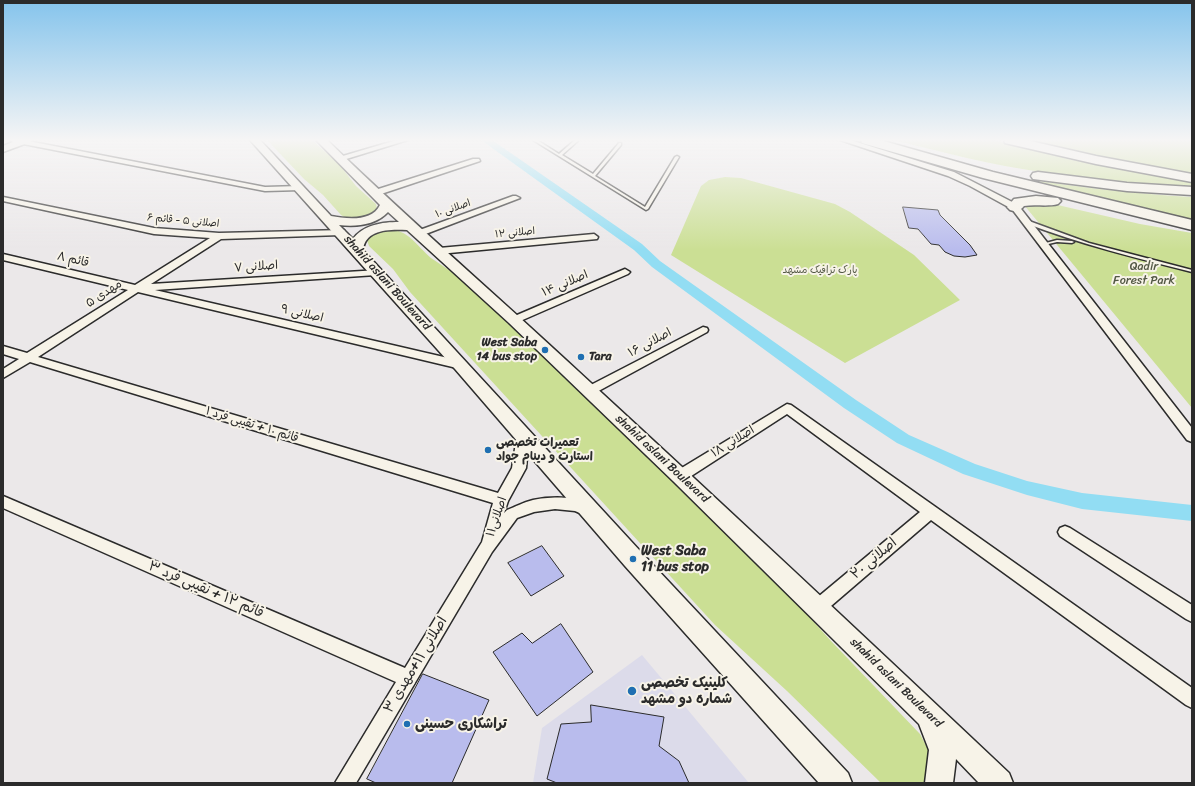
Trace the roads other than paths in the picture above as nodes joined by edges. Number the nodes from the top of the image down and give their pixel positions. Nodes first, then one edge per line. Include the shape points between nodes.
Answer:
1 (207, 177) edge
2 (289, 177) edge
3 (359, 177) edge
4 (436, 177) edge
5 (594, 177) edge
6 (665, 177) edge
7 (957, 177) edge
8 (991, 177) edge
9 (1043, 177) edge
10 (300, 188) junction
11 (1192, 191) edge
12 (381, 198) junction
13 (516, 198) dead end
14 (3, 199) edge
15 (1015, 207) junction
16 (1027, 222) junction
17 (335, 226) junction
18 (1192, 227) edge
19 (416, 230) junction
20 (219, 236) junction
21 (594, 237) dead end
22 (1044, 244) junction
23 (1088, 244) junction
24 (356, 250) junction
25 (438, 251) junction
26 (3, 257) edge
27 (376, 272) junction
28 (625, 272) dead end
29 (1192, 272) edge
30 (137, 288) junction
31 (514, 320) junction
32 (703, 330) dead end
33 (3, 350) edge
34 (28, 357) junction
35 (461, 364) junction
36 (3, 374) edge
37 (589, 391) junction
38 (523, 436) junction
39 (1192, 437) edge
40 (680, 476) junction
41 (501, 500) junction
42 (3, 502) edge
43 (930, 512) junction
44 (594, 514) junction
45 (1066, 532) dead end
46 (487, 546) junction
47 (818, 607) junction
48 (1192, 614) edge
49 (408, 678) junction
50 (1192, 699) edge
51 (930, 717) junction
52 (345, 783) edge
53 (838, 783) edge
54 (939, 783) edge
55 (999, 783) edge

1 - 10 street via 265,188
2 - 10 main road, shahid aslani Boulevard
3 - 12 main road, shahid aslani Boulevard
4 - 12 street
5 - 6 lane via 646,209
7 - 15 street
8 - 18 highway
9 - 11 highway via 1127,187
10 - 17 main road, shahid aslani Boulevard
12 - 17 main road via 385,208 381,213 366,220
12 - 19 main road, shahid aslani Boulevard
13 - 19 street, اصلانی ۱۰
14 - 20 street, اصلانی ۵ - قائم ۶ via 154,231
15 - 16 street
15 - 18 highway via 1019,202 1038,199 1137,221
16 - 22 street
16 - 23 lane
17 - 20 street, اصلانی ۵ - قائم ۶
17 - 24 main road, shahid aslani Boulevard
19 - 24 main road via 394,225 373,230 359,239
19 - 25 main road, shahid aslani Boulevard
20 - 30 street, مهدی ۵
21 - 25 street, اصلانی ۱۲
22 - 23 lane via 1057,241
22 - 39 street
23 - 29 lane
24 - 27 main road, shahid aslani Boulevard
25 - 31 main road, shahid aslani Boulevard
26 - 30 street, قائم ۸
27 - 30 street, اصلانی ۷
27 - 35 main road, shahid aslani Boulevard
28 - 31 street, اصلانی ۱۴
30 - 34 street, مهدی ۵
30 - 35 street, اصلانی ۹
31 - 37 main road, shahid aslani Boulevard
32 - 37 street, اصلانی ۱۶
33 - 34 street, قائم ۱۰ + تقیبی فرد ۱
34 - 36 street, مهدی ۵
34 - 41 street, قائم ۱۰ + تقیبی فرد ۱
35 - 38 main road, shahid aslani Boulevard
37 - 40 main road, shahid aslani Boulevard
38 - 41 street, اصلانی۱۱ via 519,468
38 - 44 main road, shahid aslani Boulevard
40 - 43 street, اصلانی ۱۸ via 787,408
40 - 47 main road, shahid aslani Boulevard
41 - 46 street, اصلانی۱۱
42 - 49 street, قائم ۱۲ + نقیبی فرد ۳
43 - 47 street, اصلانی ۲۰
43 - 50 street
44 - 46 street, اصلانی۱۱ via 577,505 555,503 533,506 512,514
44 - 53 main road, shahid aslani Boulevard
45 - 48 street
46 - 49 street, اصلانی ۱۱+مهدی ۳
47 - 51 main road, shahid aslani Boulevard
49 - 52 street, اصلانی ۱۱+مهدی ۳
51 - 54 main road via 943,750
51 - 55 main road, shahid aslani Boulevard

